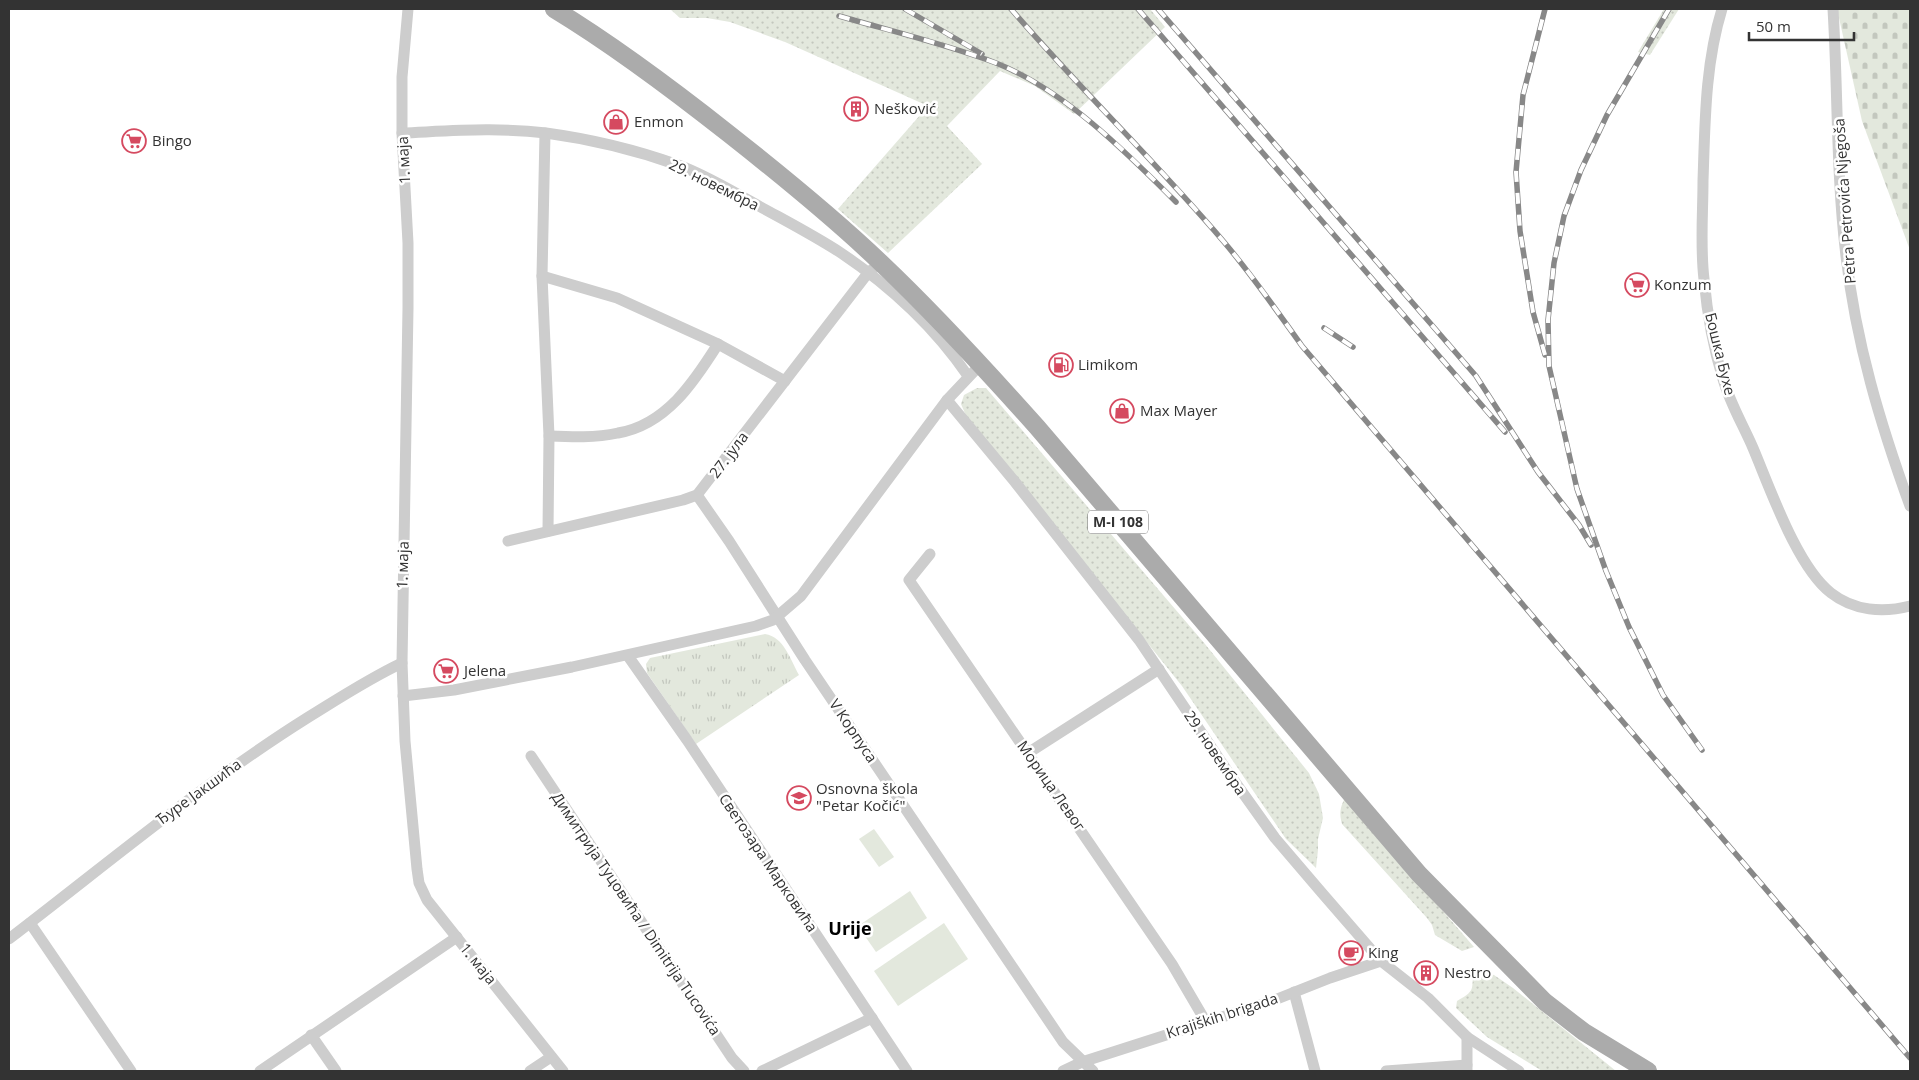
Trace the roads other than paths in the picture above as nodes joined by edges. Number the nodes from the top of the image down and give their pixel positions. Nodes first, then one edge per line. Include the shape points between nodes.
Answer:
1 (408, 9) edge
2 (554, 9) edge
3 (1722, 9) edge
4 (1833, 9) edge
5 (402, 133) junction
6 (544, 133) junction
7 (875, 268) junction
8 (542, 276) junction
9 (718, 344) junction
10 (975, 370) junction
11 (784, 381) junction
12 (946, 400) junction
13 (549, 436) junction
14 (697, 495) junction
15 (1910, 506) edge
16 (548, 531) junction
17 (508, 541) dead end
18 (930, 554) dead end
19 (1910, 606) edge
20 (777, 618) junction
21 (628, 656) junction
22 (402, 663) junction
23 (1159, 669) junction
24 (403, 696) junction
25 (1028, 752) junction
26 (531, 756) dead end
27 (30, 923) junction
28 (456, 938) junction
29 (9, 939) edge
30 (1382, 961) junction
31 (1294, 992) junction
32 (872, 1018) junction
33 (1206, 1022) junction
34 (311, 1035) junction
35 (1467, 1037) junction
36 (551, 1057) junction
37 (1082, 1062) junction
38 (1467, 1068) edge
39 (131, 1071) edge
40 (260, 1071) edge
41 (336, 1071) edge
42 (530, 1071) edge
43 (563, 1071) edge
44 (744, 1071) edge
45 (762, 1071) edge
46 (907, 1071) edge
47 (1063, 1071) edge
48 (1094, 1071) edge
49 (1315, 1071) edge
50 (1386, 1071) edge
51 (1519, 1071) edge
52 (1648, 1071) edge

1 - 5 street, 1. маја via 402,77
2 - 7 main road, M-I 108 via 629,57 812,200
3 - 19 street, Бошка Бухе via 1708,74 1702,240 1707,307 1723,379 1768,487 1801,554 1818,579 1830,592 1858,607 1880,610
4 - 15 street, Petra Petrovića Njegoša via 1846,255 1856,322 1874,399
5 - 6 street, 29. новембра via 485,129
5 - 22 street, 1. маја via 408,243
6 - 7 street, 29. новембра via 643,154 680,166 799,228 841,254
6 - 8 street
7 - 10 main road, M-I 108
7 - 11 street, 27. јула
8 - 9 street via 618,298
8 - 13 street
9 - 11 street
9 - 13 street via 679,399 658,417 619,433 588,437
10 - 12 street
10 - 52 main road, M-I 108 via 1037,427 1418,874 1544,1002 1584,1032
11 - 14 street, 27. јула
12 - 20 street via 801,596
12 - 23 street, 29. новембра via 1085,569
13 - 16 street
14 - 16 street
14 - 20 street, V Корпуса via 730,541
16 - 17 street
18 - 25 street, Морица Левог via 910,580
20 - 21 street via 756,626
20 - 37 street, V Корпуса via 1063,1042
21 - 24 street via 454,690
21 - 32 street, Светозара Марковића
22 - 24 street, 1. маја
22 - 27 street, Ђуре Јакшића via 372,677 266,743
23 - 25 street
23 - 30 street, 29. новембра via 1275,838
24 - 28 street, 1. маја via 419,883 427,900
25 - 33 street, Морица Левог via 1172,964
26 - 44 street, Димитрија Туцовића / Dimitrija Tucovića via 732,1058
27 - 29 street, Ђуре Јакшића
27 - 39 street
28 - 34 street
28 - 36 street, 1. маја
30 - 31 street, Krajiških brigada
30 - 35 street, 29. новембра via 1428,998
31 - 33 street, Krajiških brigada
31 - 49 street
32 - 45 street
32 - 46 street, Светозара Марковића
33 - 37 street, Krajiških brigada
34 - 40 street
34 - 41 street
35 - 38 street
35 - 51 street, 29. новембра
36 - 42 street
36 - 43 street, 1. маја
37 - 47 street, Krajiških brigada
37 - 48 street, V Корпуса
38 - 50 street

